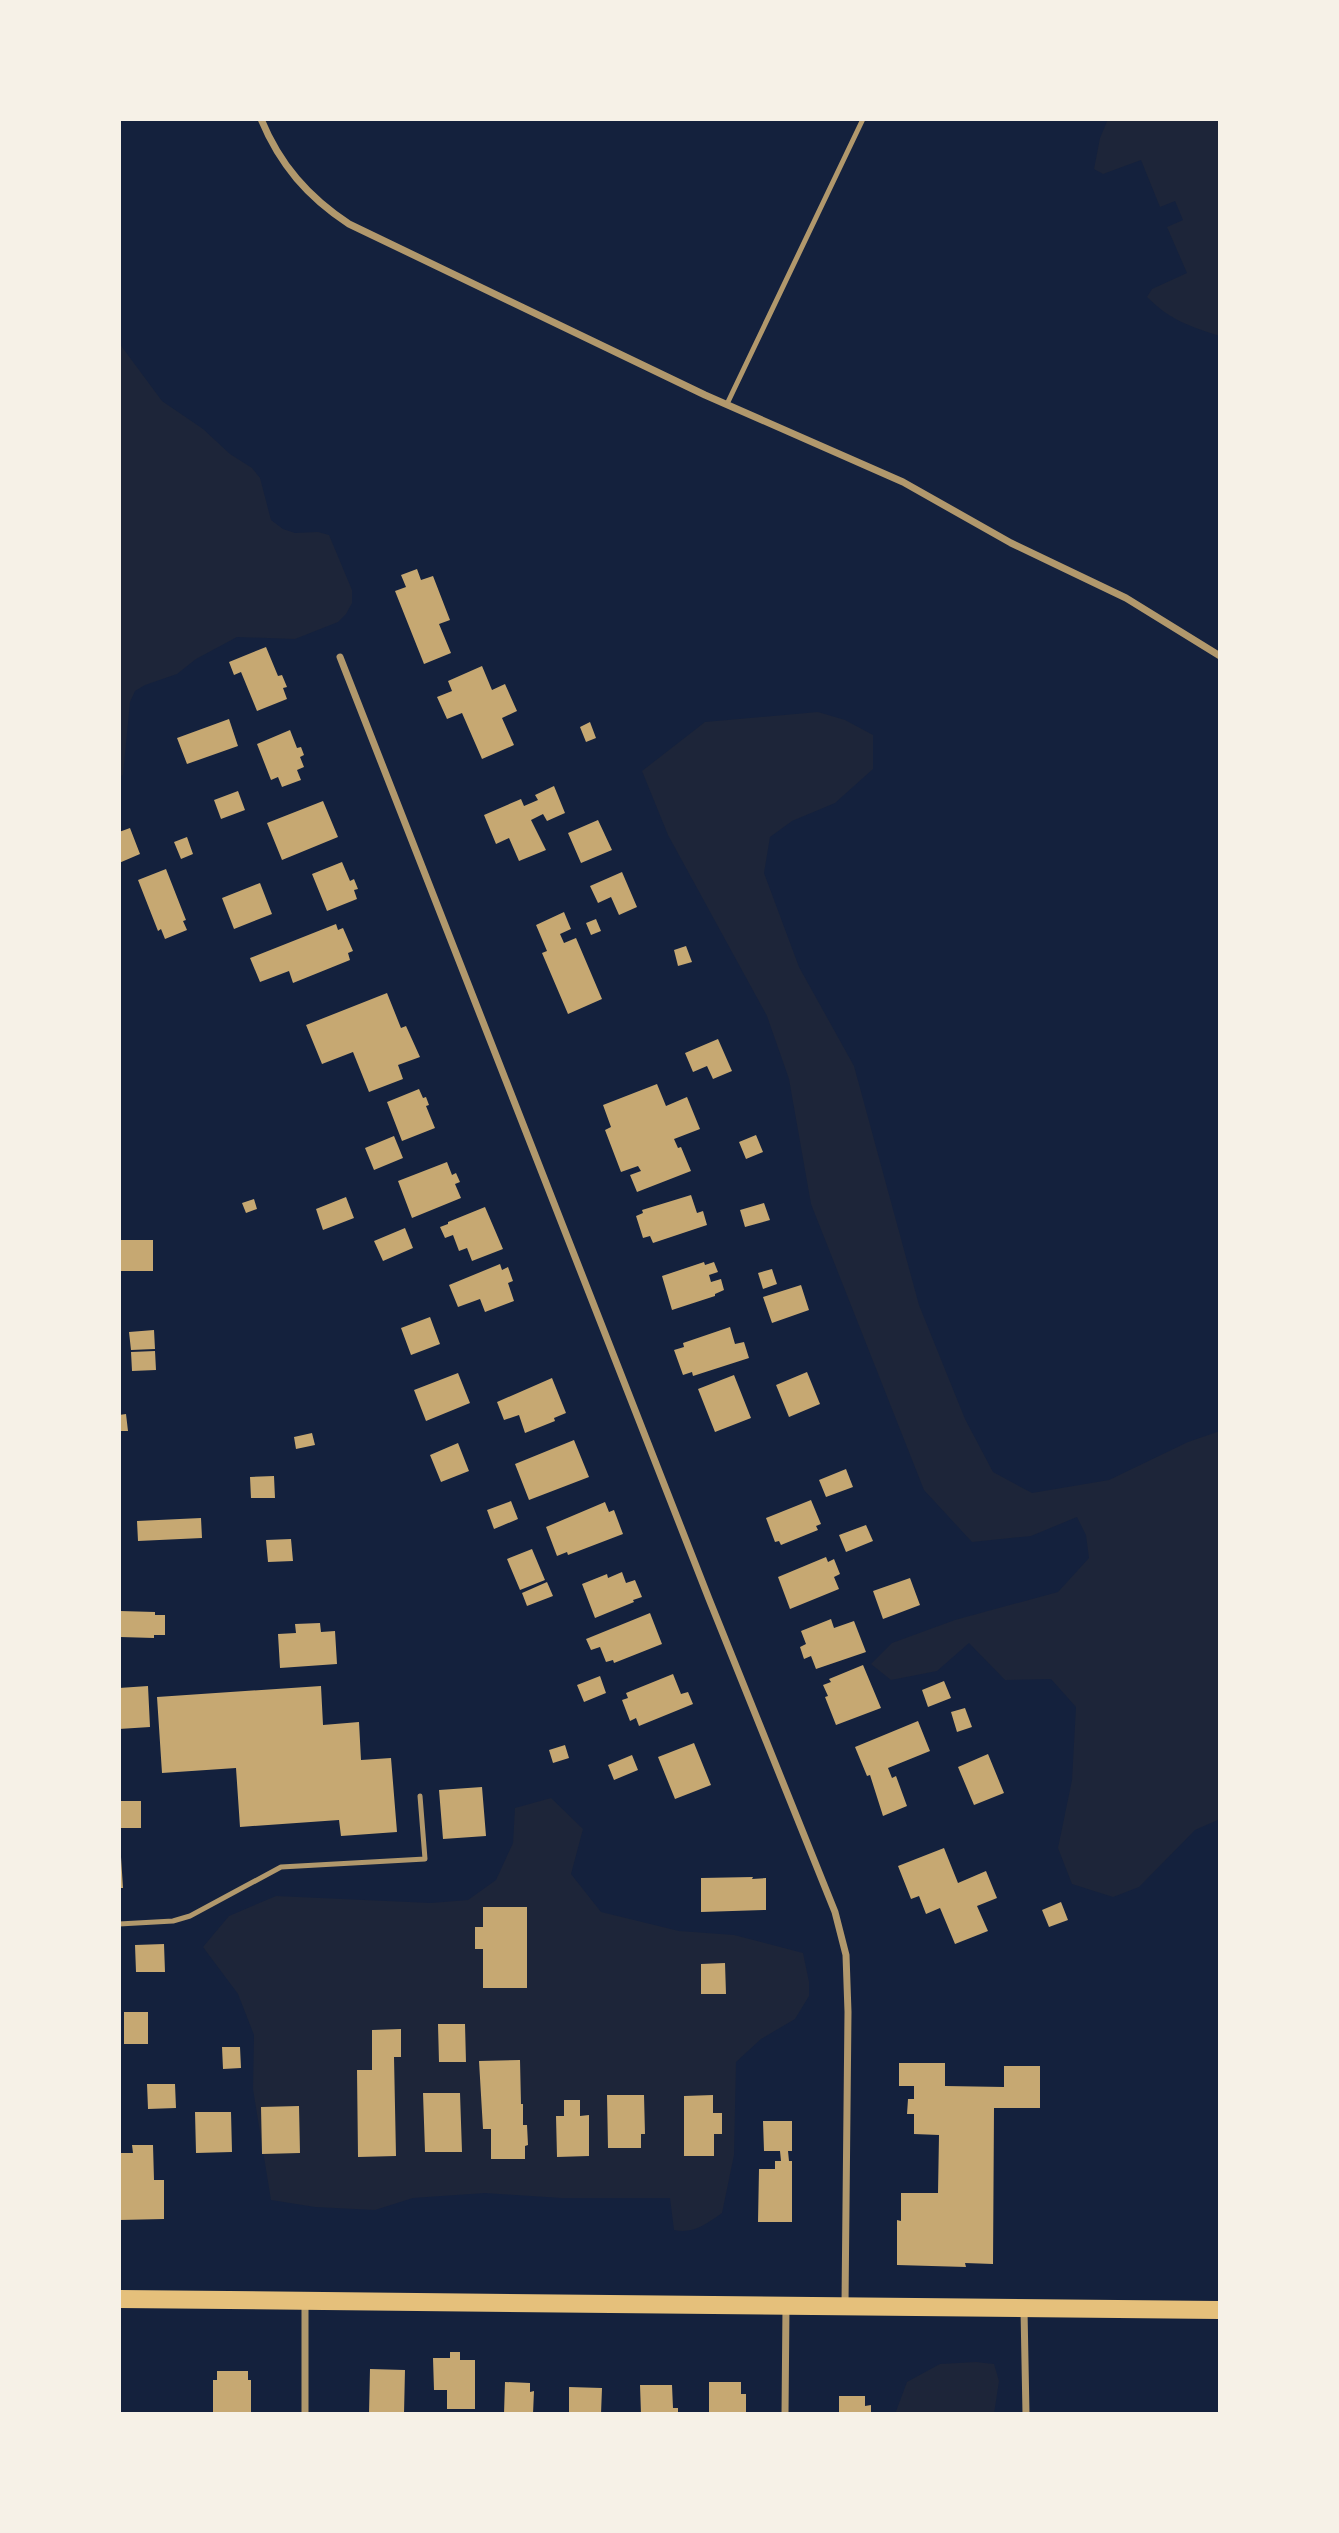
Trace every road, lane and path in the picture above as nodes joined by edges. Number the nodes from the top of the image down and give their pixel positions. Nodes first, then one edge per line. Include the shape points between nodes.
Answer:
1 (261, 119) edge
2 (863, 119) edge
3 (727, 404) junction
4 (1220, 656) edge
5 (340, 657) dead end
6 (420, 1796) dead end
7 (119, 1924) edge
8 (119, 2299) edge
9 (305, 2300) junction
10 (786, 2304) junction
11 (845, 2305) junction
12 (1024, 2307) junction
13 (1220, 2310) edge
14 (305, 2414) edge
15 (785, 2414) edge
16 (1026, 2414) edge

1 - 3 street via 289,172 325,208 349,224
2 - 3 lane
3 - 4 street via 903,482 1011,543 1126,598
5 - 11 street via 838,1923 846,1955 848,2011
6 - 7 lane via 425,1859 281,1867 190,1916
8 - 9 main road
9 - 10 main road
9 - 14 street
10 - 11 main road
10 - 15 street
11 - 12 main road
12 - 13 main road
12 - 16 street

